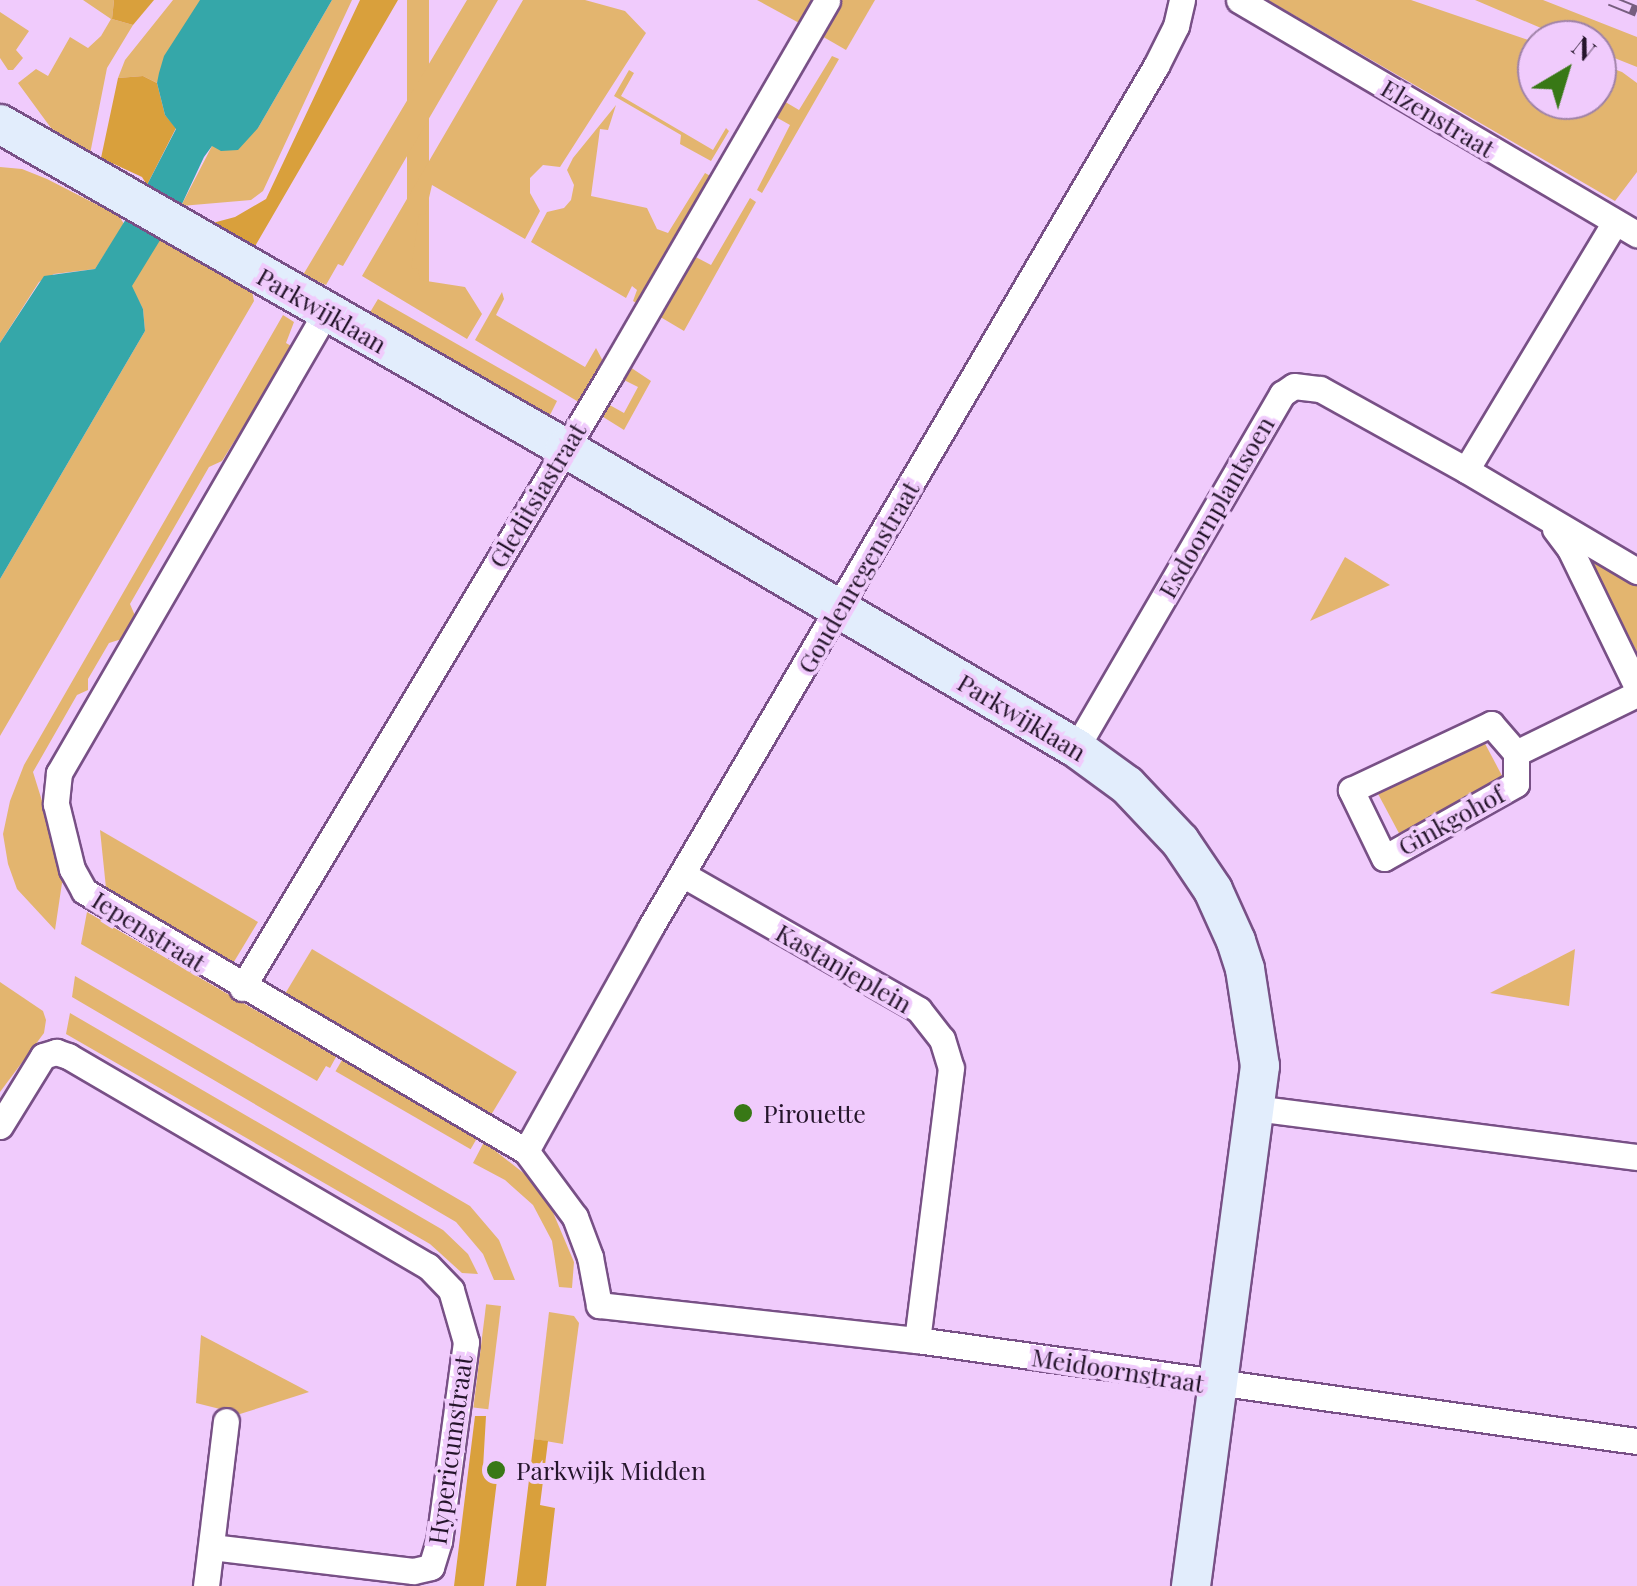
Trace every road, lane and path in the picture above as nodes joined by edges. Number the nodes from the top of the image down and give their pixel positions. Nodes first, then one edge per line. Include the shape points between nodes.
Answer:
1 (827, 0) edge
2 (1182, 0) edge
3 (1240, 0) edge
4 (0, 124) edge
5 (1626, 228) edge
6 (326, 312) junction
7 (566, 448) junction
8 (1466, 470) junction
9 (1550, 521) junction
10 (1637, 572) edge
11 (840, 607) junction
12 (1637, 687) edge
13 (1637, 694) edge
14 (1076, 748) junction
15 (1516, 753) junction
16 (682, 874) junction
17 (242, 988) junction
18 (1254, 1108) junction
19 (0, 1126) edge
20 (526, 1150) junction
21 (1637, 1157) edge
22 (598, 1305) joint
23 (918, 1340) junction
24 (1215, 1385) junction
25 (226, 1421) dead end
26 (1637, 1442) edge
27 (211, 1546) junction
28 (206, 1586) edge
29 (1191, 1586) edge

1 - 7 street, Gleditsiastraat
2 - 11 street, Goudenregenstraat via 1156,66
3 - 5 street, Elzenstraat
4 - 6 street, Parkwijklaan
5 - 8 street
6 - 7 street, Parkwijklaan
6 - 17 street, Iepenstraat via 58,773 56,804 84,890
7 - 11 street, Parkwijklaan
7 - 17 street, Gleditsiastraat
8 - 9 street, Esdoornplantsoen
8 - 14 street, Esdoornplantsoen via 1320,390 1294,386 1282,394
9 - 10 street, Esdoornplantsoen
9 - 12 street, Esdoornplantsoen
11 - 14 street, Parkwijklaan
11 - 16 street, Goudenregenstraat
13 - 15 street, Ginkgohof
14 - 18 street, Parkwijklaan via 1158,815 1224,912 1245,969 1257,1035
15 - 15 street, Ginkgohof via 1490,724 1350,790 1384,858 1516,784
16 - 20 street, Goudenregenstraat
16 - 23 street, Kastanjeplein via 919,1010 942,1038 951,1068
17 - 20 street, Iepenstraat
18 - 21 street
18 - 24 street, Parkwijklaan
19 - 27 street, Hypericumstraat via 43,1056 56,1052 428,1266 451,1290 466,1342 432,1567 412,1571
20 - 22 street, Iepenstraat via 579,1226
22 - 23 street, Meidoornstraat
23 - 24 street, Meidoornstraat
24 - 26 street, Meidoornstraat
24 - 29 street, Parkwijklaan
25 - 27 street
27 - 28 street

